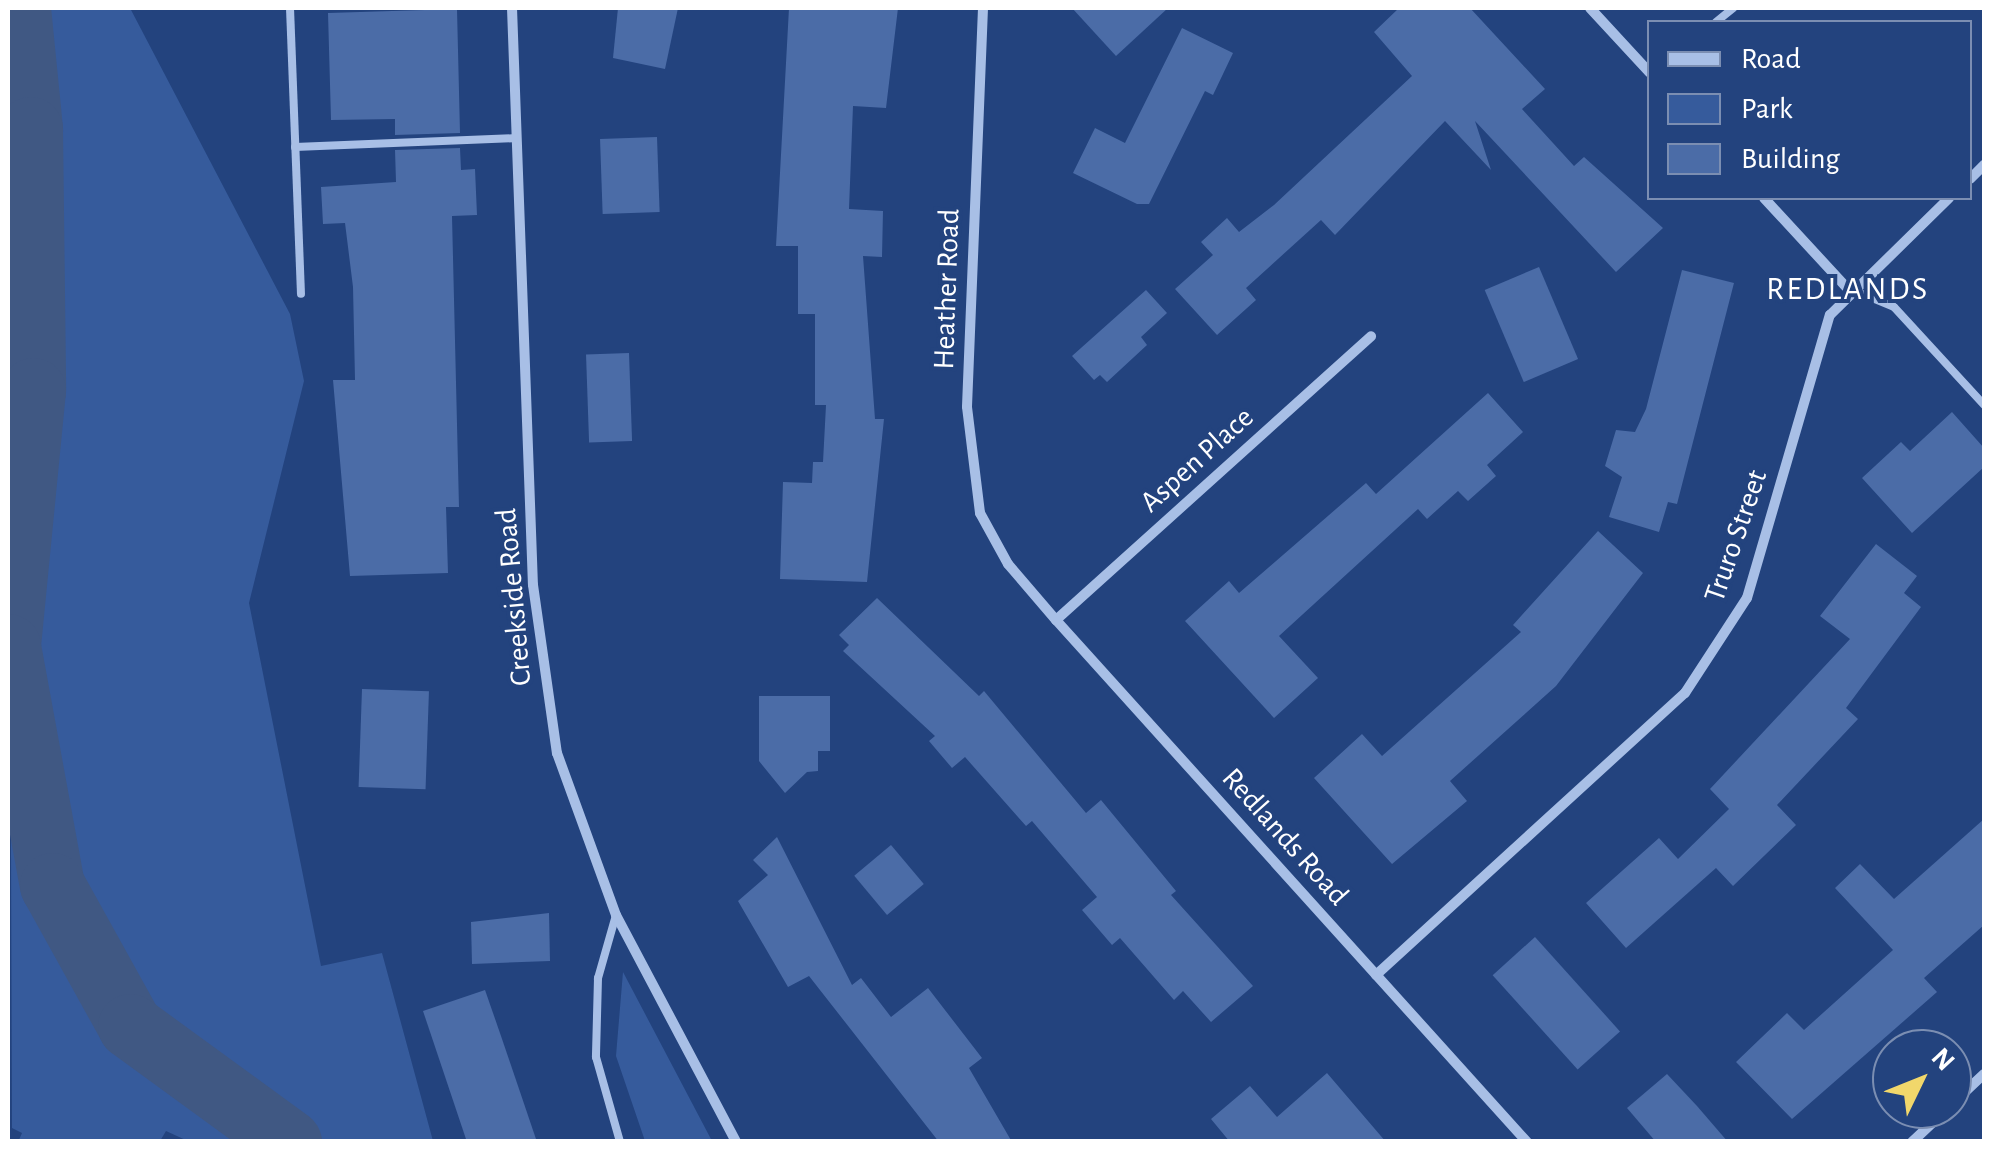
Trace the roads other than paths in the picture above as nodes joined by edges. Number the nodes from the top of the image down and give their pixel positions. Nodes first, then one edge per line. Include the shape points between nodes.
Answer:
1 (290, 8) edge
2 (512, 8) edge
3 (983, 8) edge
4 (1590, 8) edge
5 (1647, 70) edge
6 (517, 138) junction
7 (294, 147) junction
8 (1766, 200) edge
9 (1947, 200) edge
10 (1848, 288) junction
11 (301, 294) dead end
12 (1371, 336) dead end
13 (1984, 405) edge
14 (1008, 564) joint
15 (1056, 620) junction
16 (616, 916) junction
17 (1376, 975) junction
18 (620, 1142) edge
19 (736, 1142) edge
20 (1527, 1142) edge

1 - 7 lane
2 - 6 street, Creekside Road
3 - 14 street, Heather Road via 967,407 980,513
4 - 5 street
6 - 7 lane
6 - 16 street, Creekside Road via 541,660 575,818
7 - 11 lane
8 - 10 street
9 - 10 street, Truro Street
10 - 13 lane via 1894,307
10 - 17 street, Truro Street via 1830,315 1748,598 1720,645 1637,740
12 - 15 street, Aspen Place
14 - 15 street, Redlands Road
15 - 17 street, Redlands Road
16 - 18 lane via 598,978 596,1057
16 - 19 street, Creekside Road
17 - 20 street, Redlands Road

